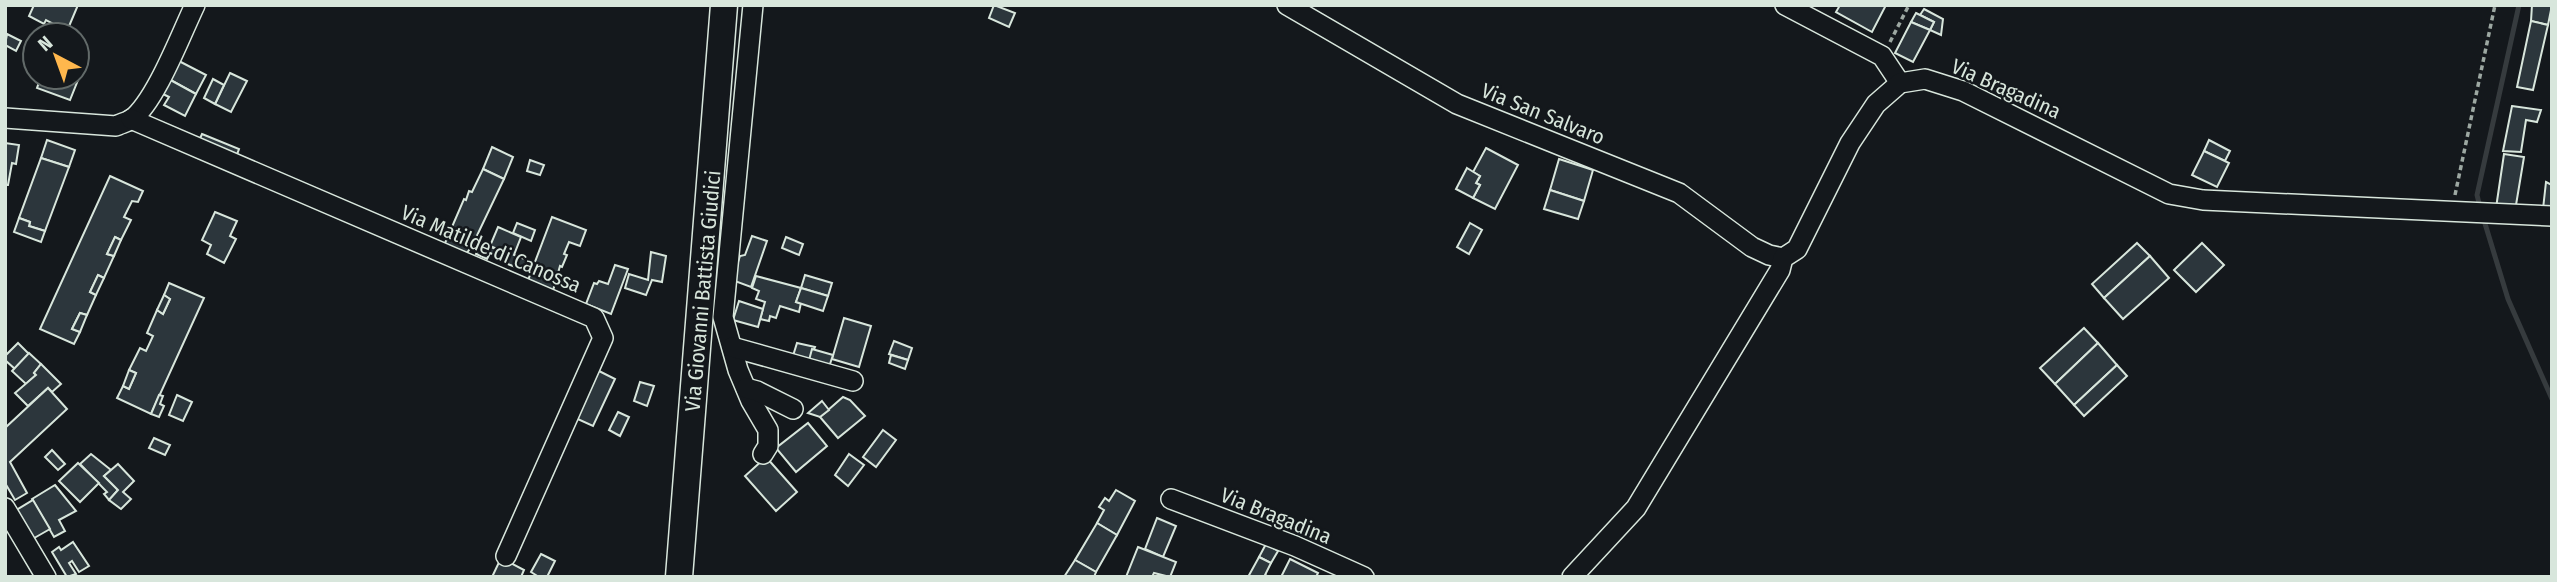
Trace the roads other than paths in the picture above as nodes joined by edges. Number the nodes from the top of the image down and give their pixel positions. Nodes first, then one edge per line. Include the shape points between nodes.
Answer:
1 (195, 5) edge
2 (724, 5) edge
3 (753, 5) edge
4 (1287, 5) edge
5 (1785, 5) edge
6 (1900, 83) junction
7 (5, 118) edge
8 (131, 120) junction
9 (2552, 216) edge
10 (1783, 258) junction
11 (732, 346) junction
12 (853, 380) dead end
13 (746, 388) junction
14 (793, 409) dead end
15 (763, 454) dead end
16 (1171, 499) dead end
17 (5, 508) edge
18 (506, 556) dead end
19 (46, 577) edge
20 (679, 577) edge
21 (1364, 577) edge
22 (1572, 577) edge

1 - 8 street via 155,87
2 - 20 main road, Via Giovanni Battista Giudici
3 - 11 street via 723,317
4 - 10 street, Via San Salvaro via 1457,104 1679,193 1752,247
5 - 6 street via 1882,56
6 - 9 street, Via Bragadina via 1924,79 1963,91 2169,194 2203,200
6 - 10 street via 1876,104 1850,144 1797,249
7 - 8 street via 116,126
8 - 18 street, Via Matilde di Canossa via 594,318 603,338
10 - 22 street via 1636,508
11 - 12 street
11 - 13 street
13 - 14 street
13 - 15 street via 768,429
16 - 21 street, Via Bragadina
17 - 19 street

